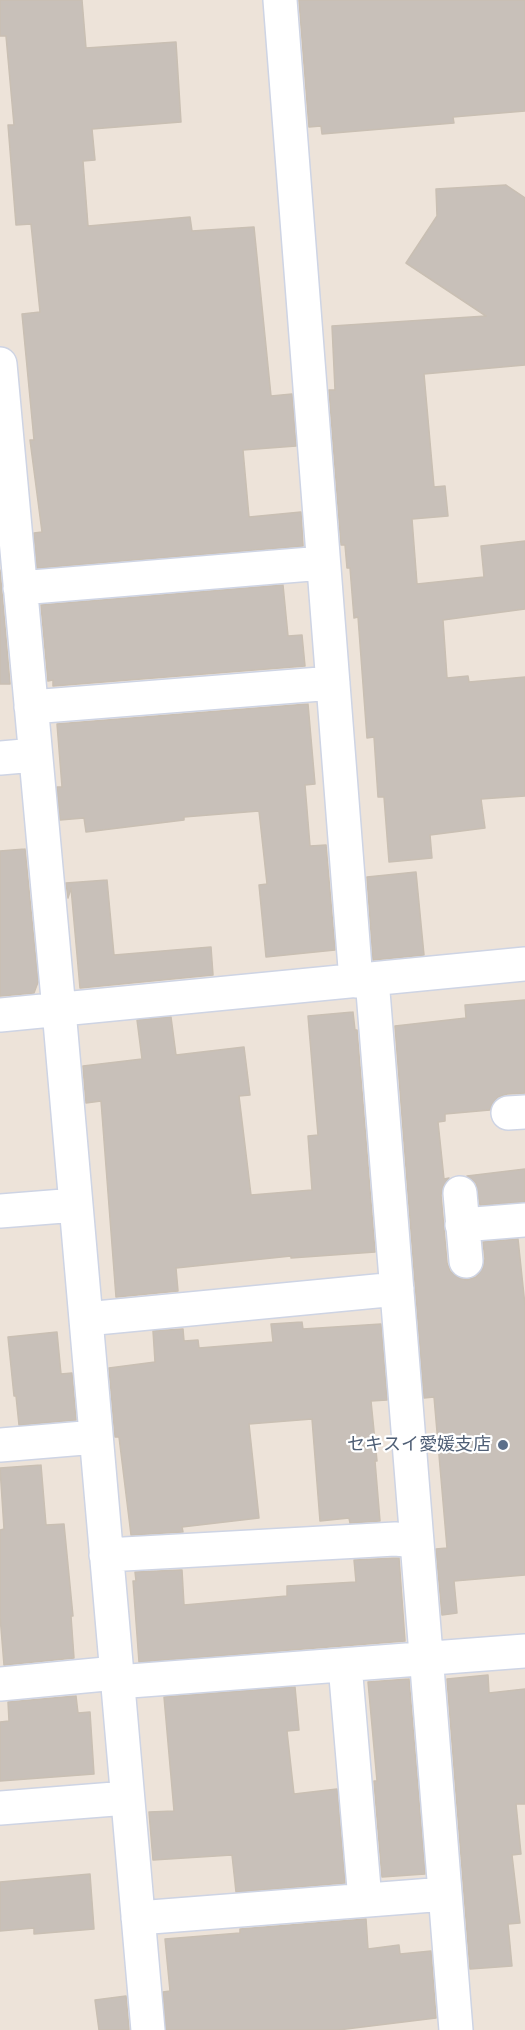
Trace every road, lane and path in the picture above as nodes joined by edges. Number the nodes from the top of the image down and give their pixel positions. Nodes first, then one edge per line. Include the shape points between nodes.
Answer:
1 (279, 0) edge
2 (0, 364) edge
3 (5, 477) edge
4 (323, 563) junction
5 (20, 588) junction
6 (333, 683) junction
7 (31, 707) junction
8 (35, 755) junction
9 (0, 758) edge
10 (525, 964) edge
11 (364, 980) junction
12 (59, 1010) junction
13 (0, 1015) edge
14 (460, 1192) dead end
15 (76, 1205) junction
16 (0, 1211) edge
17 (525, 1220) edge
18 (462, 1225) junction
19 (466, 1261) dead end
20 (397, 1289) junction
21 (86, 1319) junction
22 (96, 1437) junction
23 (0, 1445) edge
24 (417, 1541) junction
25 (106, 1555) junction
26 (525, 1651) edge
27 (427, 1658) junction
28 (345, 1665) junction
29 (117, 1678) junction
30 (0, 1684) edge
31 (127, 1798) junction
32 (0, 1808) edge
33 (445, 1893) junction
34 (365, 1900) junction
35 (138, 1918) junction
36 (148, 2030) edge
37 (456, 2030) edge

1 - 4 street
2 - 3 street
3 - 5 street
4 - 5 street
4 - 6 street
5 - 7 street
6 - 7 street
6 - 11 street
7 - 8 street
8 - 9 street
8 - 12 street
10 - 11 street
11 - 12 street
11 - 20 street
12 - 13 street
12 - 15 street
14 - 18 street
15 - 16 street
15 - 21 street
17 - 18 street
18 - 19 street
20 - 21 street
20 - 24 street
21 - 22 street
22 - 23 street
22 - 25 street
24 - 25 street via 394,1539
24 - 27 street
25 - 29 street
26 - 27 street
27 - 28 street
27 - 33 street
28 - 29 street
28 - 34 street
29 - 30 street
29 - 31 street
31 - 32 street
31 - 35 street
33 - 34 street
33 - 37 street
34 - 35 street
35 - 36 street

